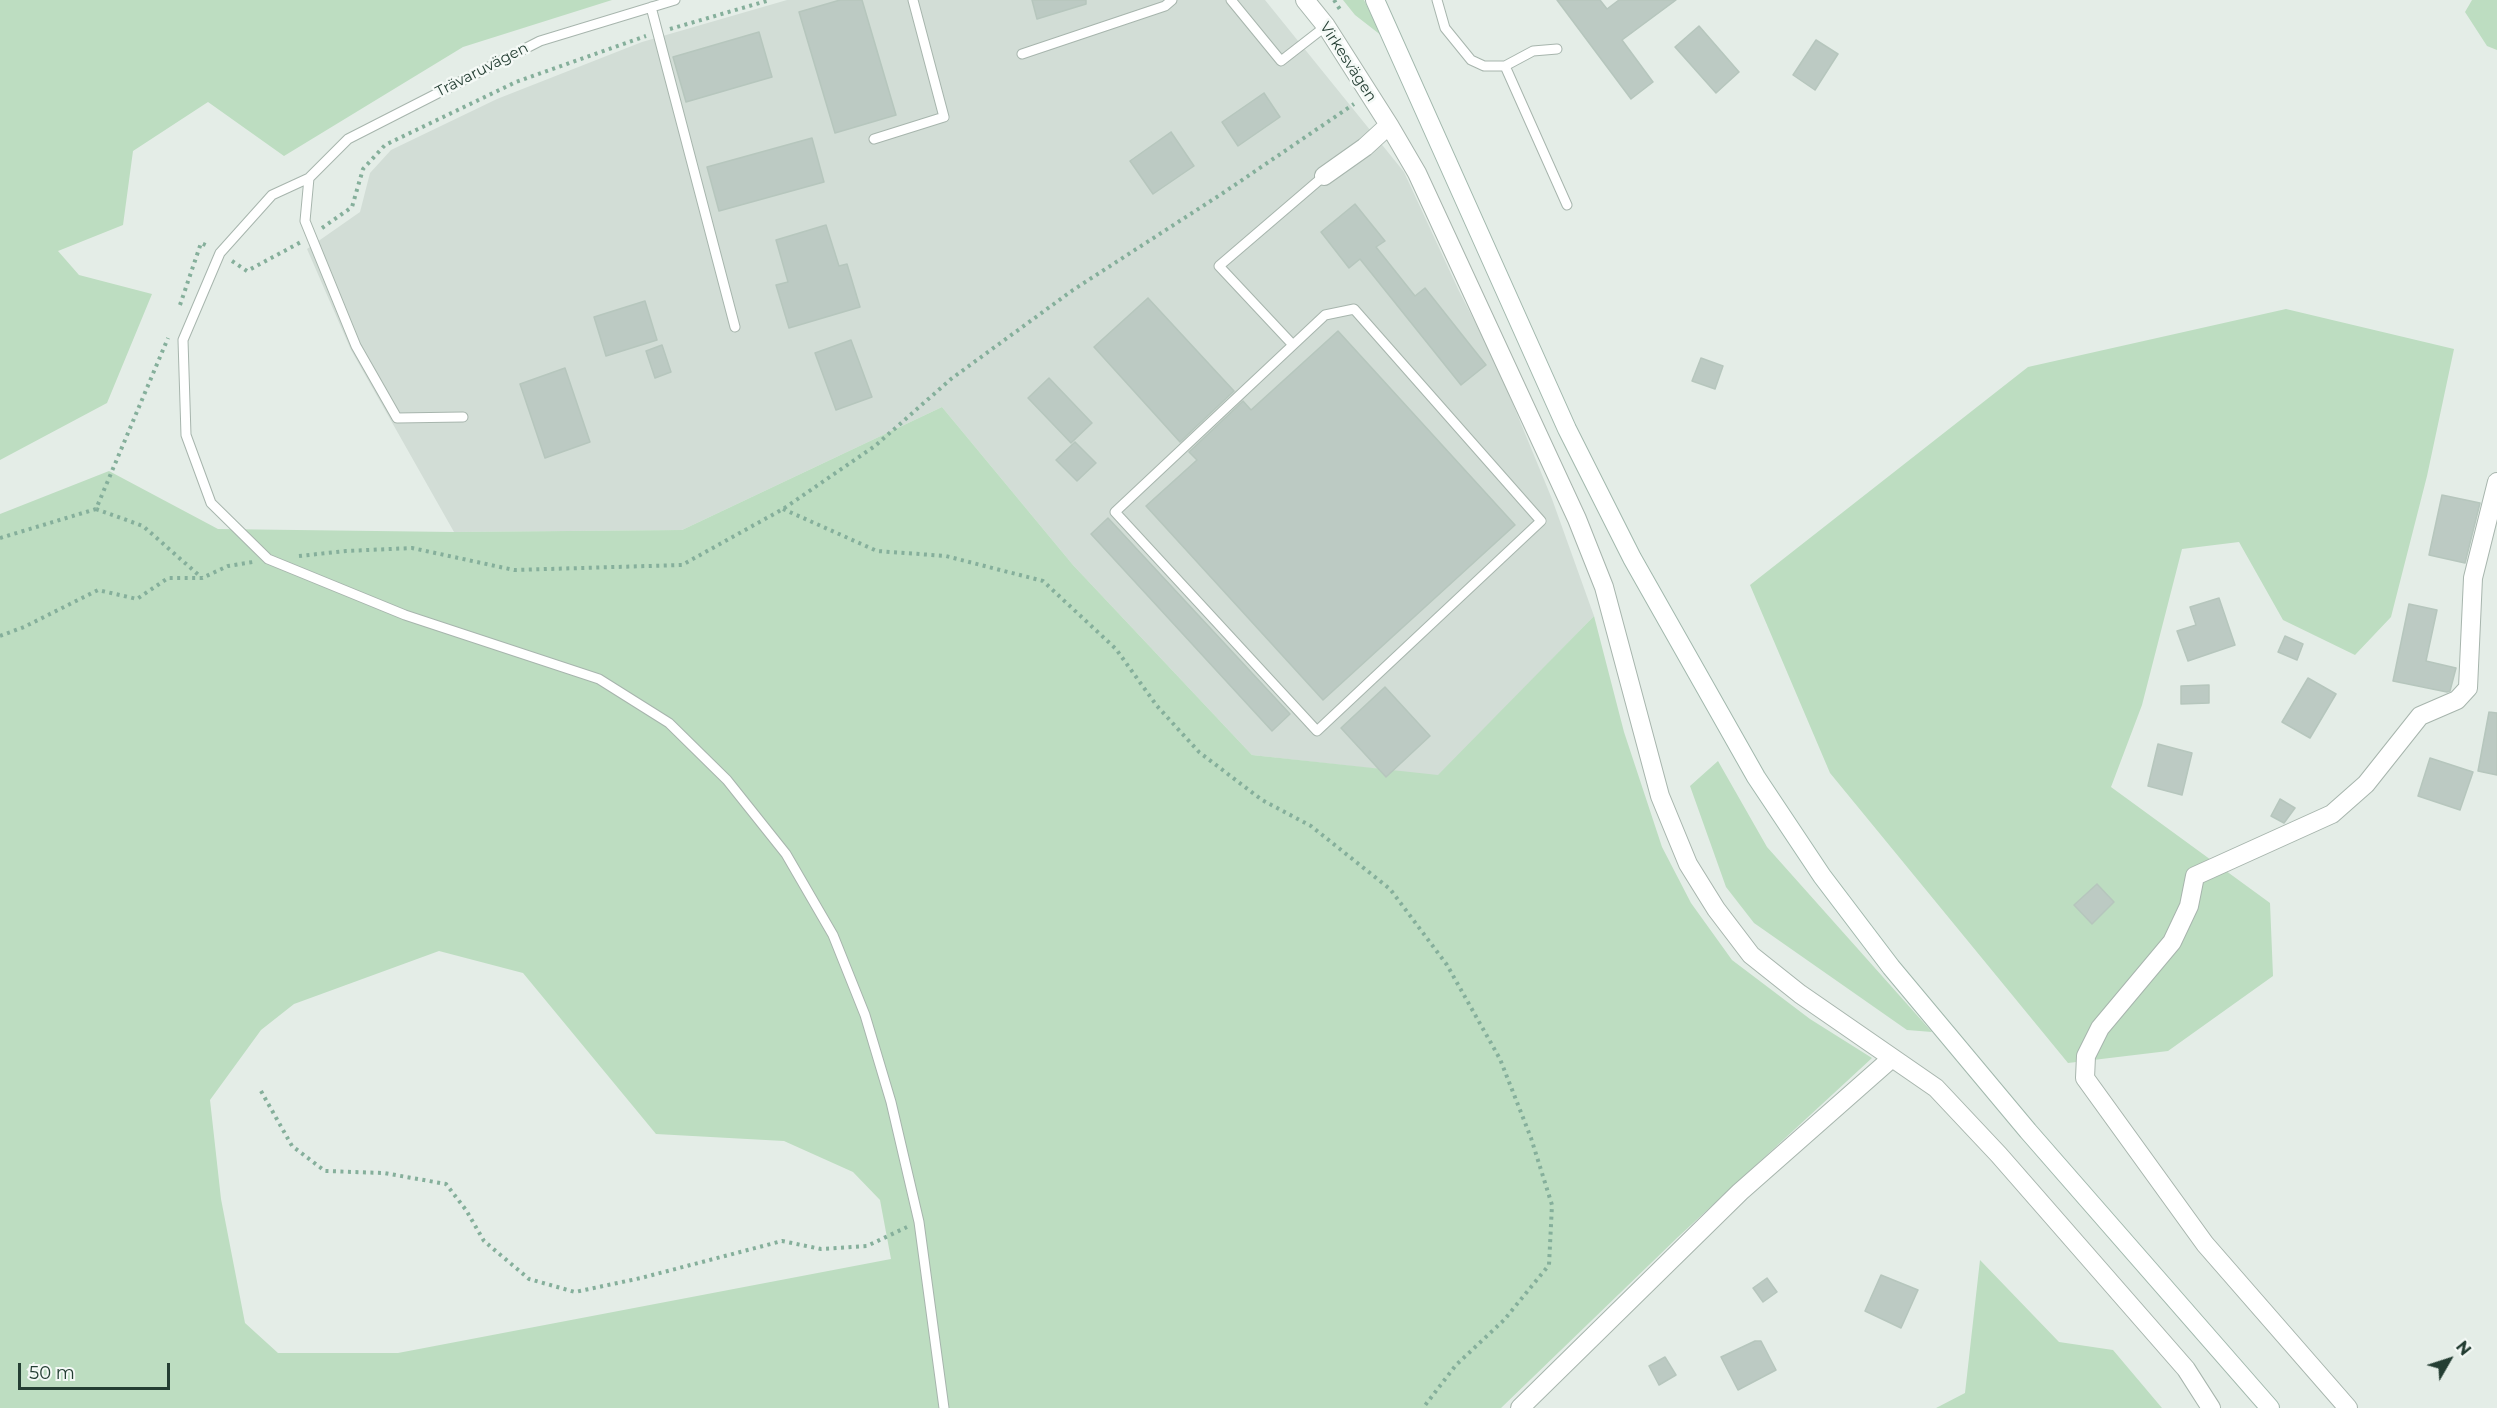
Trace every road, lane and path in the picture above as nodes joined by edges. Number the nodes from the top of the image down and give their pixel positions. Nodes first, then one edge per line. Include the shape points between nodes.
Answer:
1 (675, 0) edge
2 (770, 0) edge
3 (913, 0) edge
4 (1172, 0) edge
5 (1231, 0) edge
6 (1305, 0) edge
7 (1375, 0) edge
8 (1437, 0) edge
9 (651, 7) junction
10 (1326, 26) junction
11 (657, 33) junction
12 (1557, 49) dead end
13 (1022, 54) dead end
14 (1505, 66) junction
15 (1369, 93) junction
16 (1389, 125) junction
17 (874, 139) dead end
18 (1324, 176) joint
19 (309, 178) junction
20 (1567, 205) dead end
21 (311, 236) junction
22 (220, 253) junction
23 (180, 307) dead end
24 (735, 327) dead end
25 (172, 328) dead end
26 (1293, 345) junction
27 (463, 417) dead end
28 (2497, 482) edge
29 (96, 509) junction
30 (783, 509) junction
31 (0, 538) edge
32 (268, 559) junction
33 (202, 578) junction
34 (0, 636) edge
35 (1892, 1058) junction
36 (261, 1091) dead end
37 (919, 1222) junction
38 (944, 1408) edge
39 (1423, 1408) edge
40 (1520, 1408) edge
41 (2211, 1408) edge
42 (2270, 1408) edge
43 (2348, 1408) edge

1 - 9 lane, Trävaruvägen
2 - 11 path
3 - 17 lane via 944,117
4 - 13 lane via 1165,6
5 - 10 lane via 1281,61
6 - 10 street, Virkesvägen
7 - 42 street via 1567,429 1632,558 1756,777 1822,876 1892,967 2028,1131
8 - 14 lane via 1445,28 1471,60 1484,66
9 - 11 lane
9 - 19 lane, Trävaruvägen via 540,40 348,139
10 - 15 street, Virkesvägen
11 - 21 path via 516,82 385,145 363,170 352,207
11 - 24 lane
12 - 14 lane via 1533,51
14 - 20 lane
15 - 16 street, Virkesvägen
15 - 30 path via 1073,290 951,379 875,446
16 - 18 street
16 - 35 street, Virkesvägen via 1417,173 1585,539 1604,587 1660,796 1688,864 1751,956
18 - 26 lane via 1219,266
19 - 21 lane via 305,221
19 - 22 lane via 272,195
21 - 22 path via 247,271
21 - 27 lane via 356,346 397,417
22 - 23 path via 201,243
22 - 32 lane via 183,340 186,435 211,503
25 - 29 path
26 - 26 lane via 1115,512 1317,730 1541,521 1354,309 1325,315
28 - 43 street via 2473,578 2468,688 2457,700 2420,716 2366,784 2332,814 2195,876 2189,906 2172,942 2100,1028 2086,1056 2085,1077 2205,1244
29 - 31 path
29 - 33 path via 142,526
30 - 32 path via 682,565 513,570 412,548
30 - 39 path via 877,551 946,556 1043,581 1116,649 1157,706 1199,752 1262,800 1311,826 1390,889 1448,965 1500,1059 1531,1138 1552,1206 1549,1265 1504,1320 1456,1365
32 - 33 path via 228,566
32 - 37 lane via 405,615 599,679 669,723 727,780 786,854 833,935 865,1016 891,1102
33 - 34 path via 168,578 137,599 98,590
35 - 40 street via 1740,1192
35 - 41 street, Virkesvägen via 1936,1088 2000,1155 2186,1369
36 - 37 path via 292,1146 325,1171 384,1173 446,1184 484,1241 529,1279 575,1292 782,1241 821,1249 867,1246
37 - 38 lane

